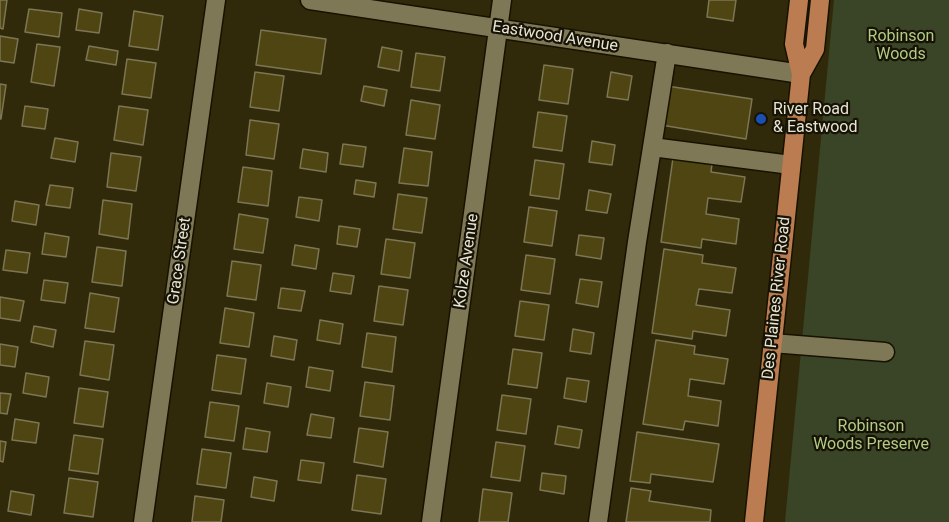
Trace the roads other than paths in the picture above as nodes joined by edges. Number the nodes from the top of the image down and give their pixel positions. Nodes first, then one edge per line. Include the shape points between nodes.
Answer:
1 (216, 0) edge
2 (310, 0) edge
3 (502, 0) edge
4 (799, 0) edge
5 (820, 0) edge
6 (498, 28) junction
7 (667, 53) junction
8 (801, 74) junction
9 (652, 147) junction
10 (791, 165) junction
11 (772, 344) junction
12 (885, 352) dead end
13 (143, 522) edge
14 (431, 522) edge
15 (598, 522) edge
16 (754, 522) edge

1 - 13 street, Grace Street
2 - 6 street, Eastwood Avenue
3 - 6 street, Kolze Avenue
4 - 8 main road, Des Plaines River Road via 794,44
5 - 8 main road, Des Plaines River Road via 815,49
6 - 7 street, Eastwood Avenue
6 - 14 street, Kolze Avenue
7 - 8 street, Eastwood Avenue
7 - 9 street
8 - 10 main road, Des Plaines River Road
9 - 10 street
9 - 15 street
10 - 11 main road, Des Plaines River Road
11 - 12 street
11 - 16 main road, Des Plaines River Road

